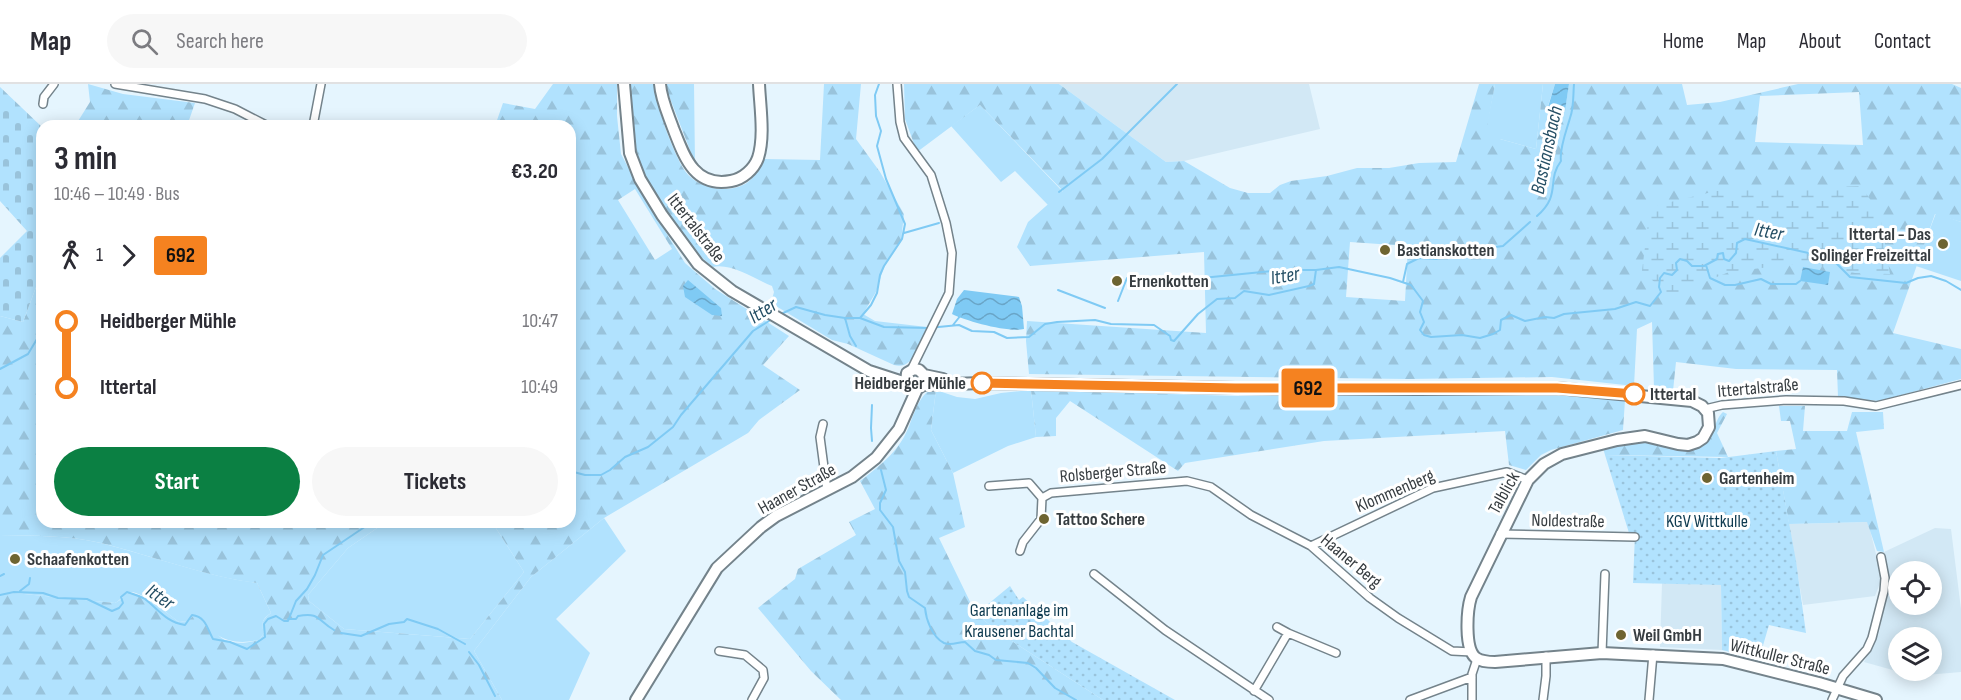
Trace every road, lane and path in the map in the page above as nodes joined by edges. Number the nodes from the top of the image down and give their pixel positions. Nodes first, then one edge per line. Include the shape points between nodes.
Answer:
1 (54, 84) edge
2 (115, 84) edge
3 (321, 84) edge
4 (624, 84) edge
5 (660, 84) edge
6 (759, 84) edge
7 (897, 84) edge
8 (43, 104) dead end
9 (256, 120) edge
10 (314, 120) edge
11 (915, 379) junction
12 (1961, 385) edge
13 (1705, 410) junction
14 (823, 424) dead end
15 (1528, 480) junction
16 (989, 486) dead end
17 (1211, 487) joint
18 (827, 490) junction
19 (1042, 498) junction
20 (1500, 534) junction
21 (1635, 537) dead end
22 (1311, 546) junction
23 (1020, 551) dead end
24 (1881, 558) dead end
25 (1094, 574) dead end
26 (1605, 574) dead end
27 (1277, 627) dead end
28 (1288, 633) junction
29 (719, 651) dead end
30 (1602, 652) junction
31 (1336, 653) dead end
32 (1653, 654) junction
33 (1475, 656) junction
34 (1546, 656) junction
35 (1472, 677) junction
36 (1837, 688) junction
37 (1254, 691) junction
38 (636, 700) edge
39 (752, 700) edge
40 (1269, 700) edge
41 (1410, 700) edge
42 (1472, 700) edge
43 (1543, 700) edge
44 (1649, 700) edge
45 (1832, 700) edge
46 (1876, 700) edge

1 - 8 street
2 - 9 street via 205,99
3 - 10 street
4 - 11 main road, Ittertalstraße via 630,153 640,179 698,264 732,291 848,358
5 - 6 main road, Ittertalstraße via 668,115 690,166 702,177 729,182 746,175 758,157
7 - 11 street, Haaner Straße via 904,138 931,175 951,241 948,293 923,346
11 - 13 main road, Ittertalstraße via 1235,388 1557,388 1692,401
11 - 18 main road, Haaner Straße via 899,429 886,447 864,468
12 - 13 street, Ittertalstraße via 1876,406 1786,400
13 - 15 main road, Talblick via 1709,427 1697,442 1678,444 1645,436 1617,440 1562,454
14 - 18 street via 820,437
15 - 20 main road, Talblick
15 - 22 street, Klommenberg via 1507,472 1432,488
16 - 19 street, Rolsberger Straße via 1029,483
17 - 19 street, Rolsberger Straße via 1187,481 1051,493
17 - 22 street, Haaner Berg via 1251,515
18 - 38 main road, Haaner Straße via 776,516 717,568
19 - 23 street via 1041,519
20 - 21 street, Noldestraße
20 - 33 main road, Talblick via 1468,606 1468,638
22 - 33 street, Haaner Berg via 1391,613 1452,651
24 - 36 street via 1884,591 1872,638
25 - 37 street via 1165,630
26 - 30 street
27 - 28 street
28 - 31 street
28 - 37 street
29 - 39 street via 745,655 763,670 764,678
30 - 32 main road, Wittkuller Straße
30 - 34 main road, Wittkuller Straße
32 - 36 main road, Wittkuller Straße via 1732,660
32 - 44 street
33 - 34 main road, Wittkuller Straße via 1495,662
33 - 35 street
34 - 43 street
35 - 41 street
35 - 42 street
36 - 45 street
36 - 46 main road, Wittkuller Straße
37 - 40 street

